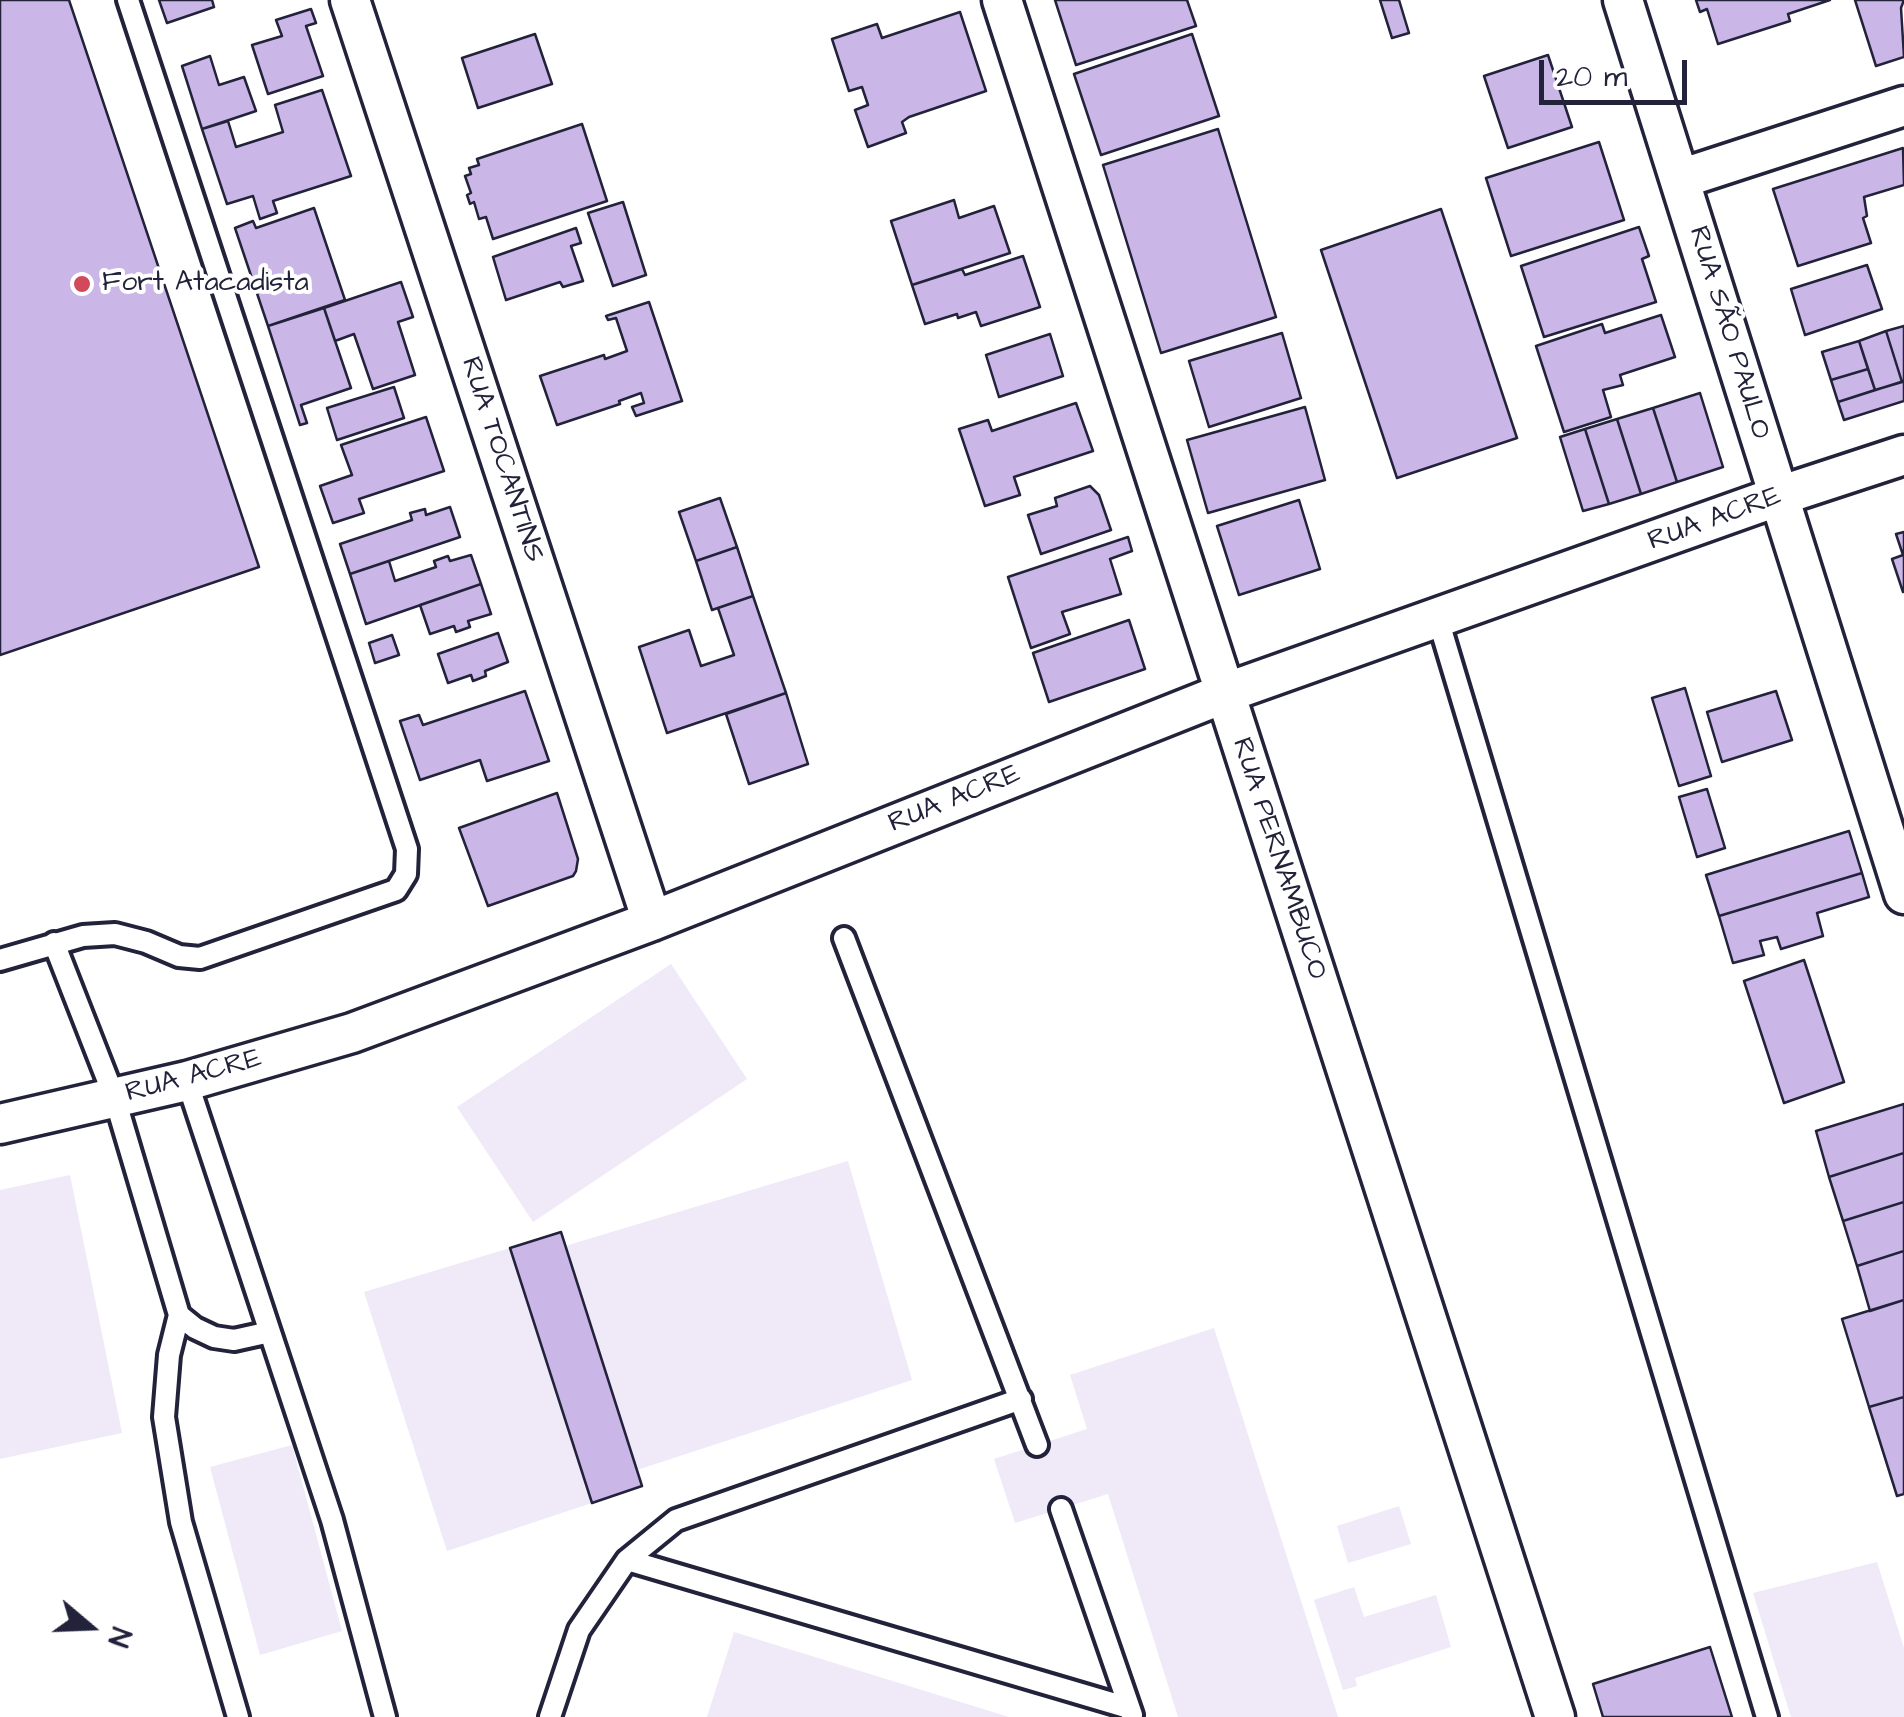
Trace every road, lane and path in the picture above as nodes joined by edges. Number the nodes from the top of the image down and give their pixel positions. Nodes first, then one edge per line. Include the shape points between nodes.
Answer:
1 (128, 0) edge
2 (350, 0) edge
3 (1002, 0) edge
4 (1624, 0) edge
5 (1904, 106) edge
6 (1680, 179) junction
7 (1904, 455) edge
8 (1779, 496) junction
9 (1438, 619) junction
10 (1225, 694) junction
11 (1904, 894) edge
12 (652, 921) junction
13 (844, 938) dead end
14 (54, 943) junction
15 (0, 960) edge
16 (187, 1081) junction
17 (115, 1099) junction
18 (0, 1124) edge
19 (179, 1315) junction
20 (270, 1332) junction
21 (1021, 1398) junction
22 (1037, 1446) dead end
23 (1060, 1510) dead end
24 (627, 1560) junction
25 (1131, 1713) edge
26 (238, 1717) edge
27 (386, 1717) edge
28 (550, 1717) edge
29 (1555, 1717) edge
30 (1767, 1717) edge

1 - 14 lane via 407,849 406,874 396,890 200,958 115,934
2 - 12 street, RUA TOCANTINS
3 - 10 street, RUA PERNAMBUCO
4 - 6 street, RUA SÃO PAULO
5 - 6 street
6 - 8 street, RUA SÃO PAULO
7 - 8 street, RUA ACRE
8 - 9 street, RUA ACRE
8 - 11 street, RUA SÃO PAULO
9 - 10 street, RUA ACRE
9 - 30 lane
10 - 12 street, RUA ACRE
10 - 29 street, RUA PERNAMBUCO
12 - 16 street, RUA ACRE via 352,1033
13 - 21 lane
14 - 15 lane
14 - 17 lane
16 - 17 street, RUA ACRE
16 - 20 lane
17 - 18 street, RUA ACRE
17 - 19 lane
19 - 20 lane via 214,1337
19 - 26 lane via 164,1418 181,1522
20 - 27 lane via 332,1520
21 - 22 lane
21 - 24 lane via 676,1520
23 - 25 lane
24 - 25 lane
24 - 28 lane via 579,1630

